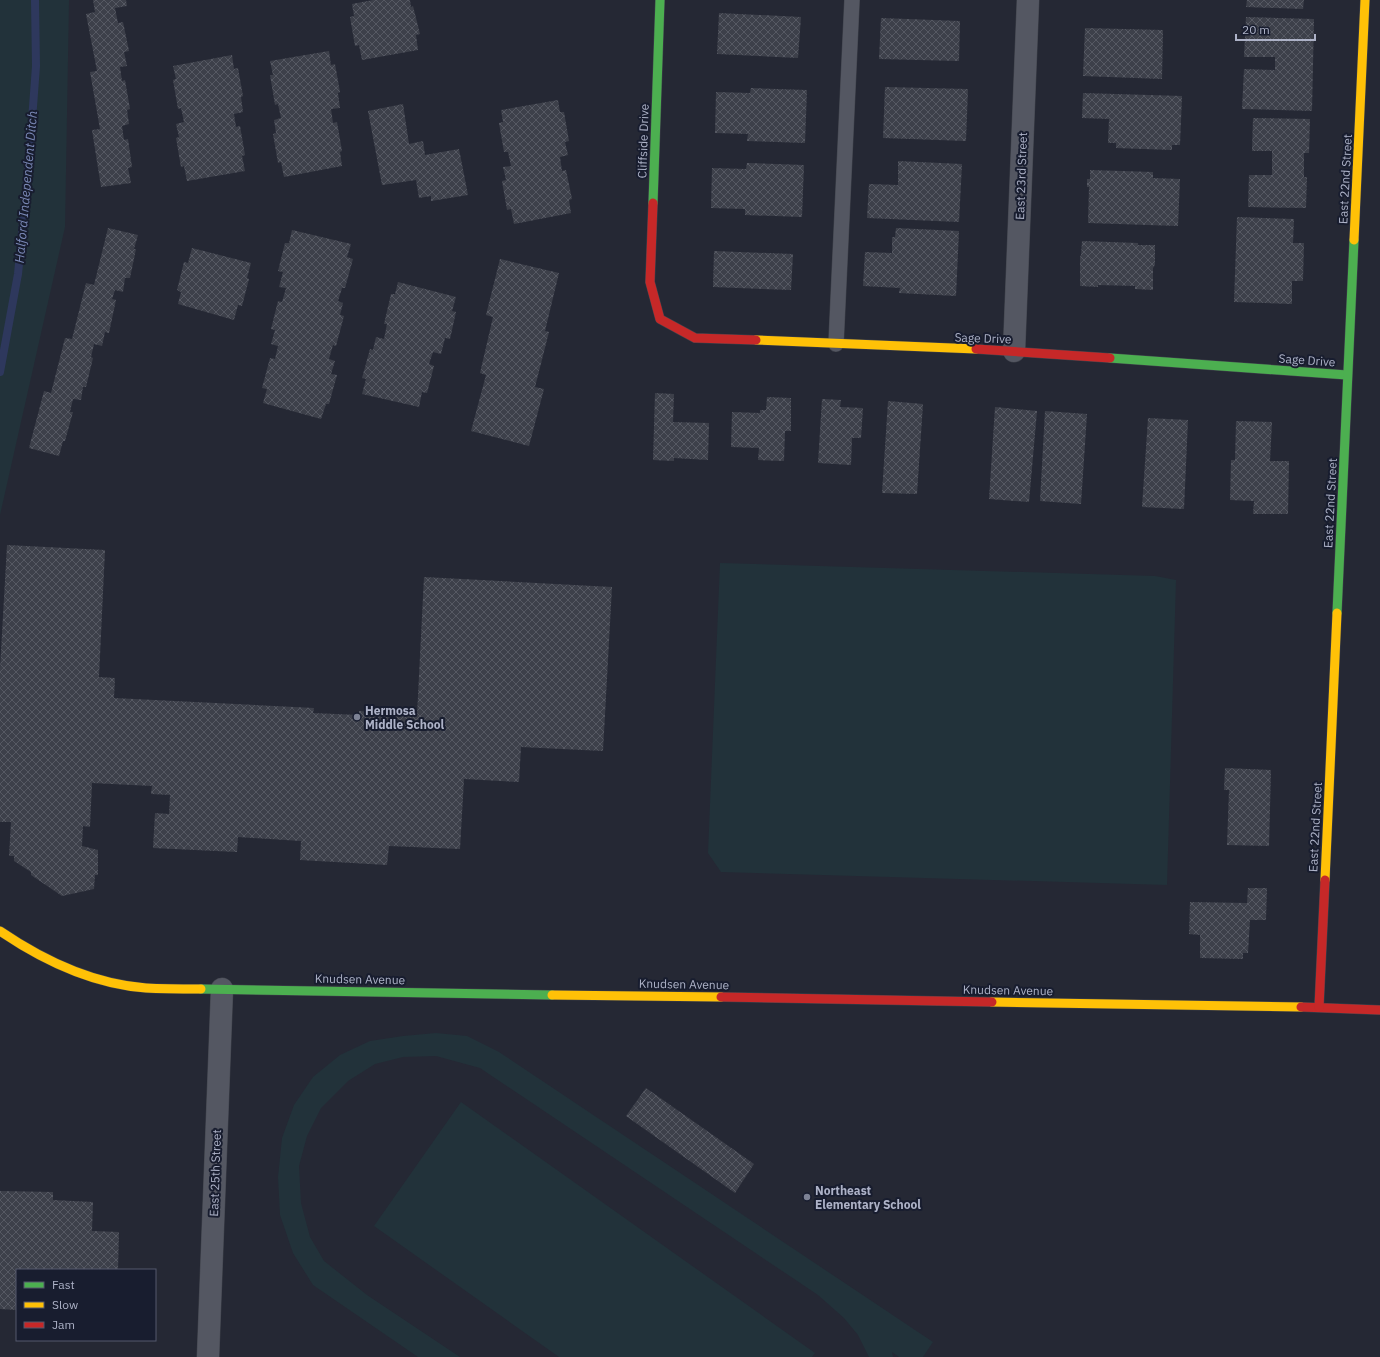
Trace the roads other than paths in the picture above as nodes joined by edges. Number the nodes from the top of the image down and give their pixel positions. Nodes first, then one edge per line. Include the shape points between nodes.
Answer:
1 (660, 0) edge
2 (852, 0) edge
3 (1028, 0) edge
4 (1365, 0) edge
5 (650, 282) joint
6 (836, 344) junction
7 (1014, 351) junction
8 (1348, 375) junction
9 (0, 931) edge
10 (222, 989) junction
11 (1319, 1007) junction
12 (1380, 1010) edge
13 (208, 1357) edge

1 - 5 street, Cliffside Drive
2 - 6 lane
3 - 7 street, East 23rd Street
4 - 8 street, East 22nd Street
5 - 6 street, Sage Drive via 660,318 695,338
6 - 7 street, Sage Drive
7 - 8 street, Sage Drive
8 - 11 street, East 22nd Street
9 - 10 street, Knudsen Avenue via 57,965 86,976 146,988
10 - 11 street, Knudsen Avenue
10 - 13 street, East 25th Street
11 - 12 street, Knudsen Avenue

